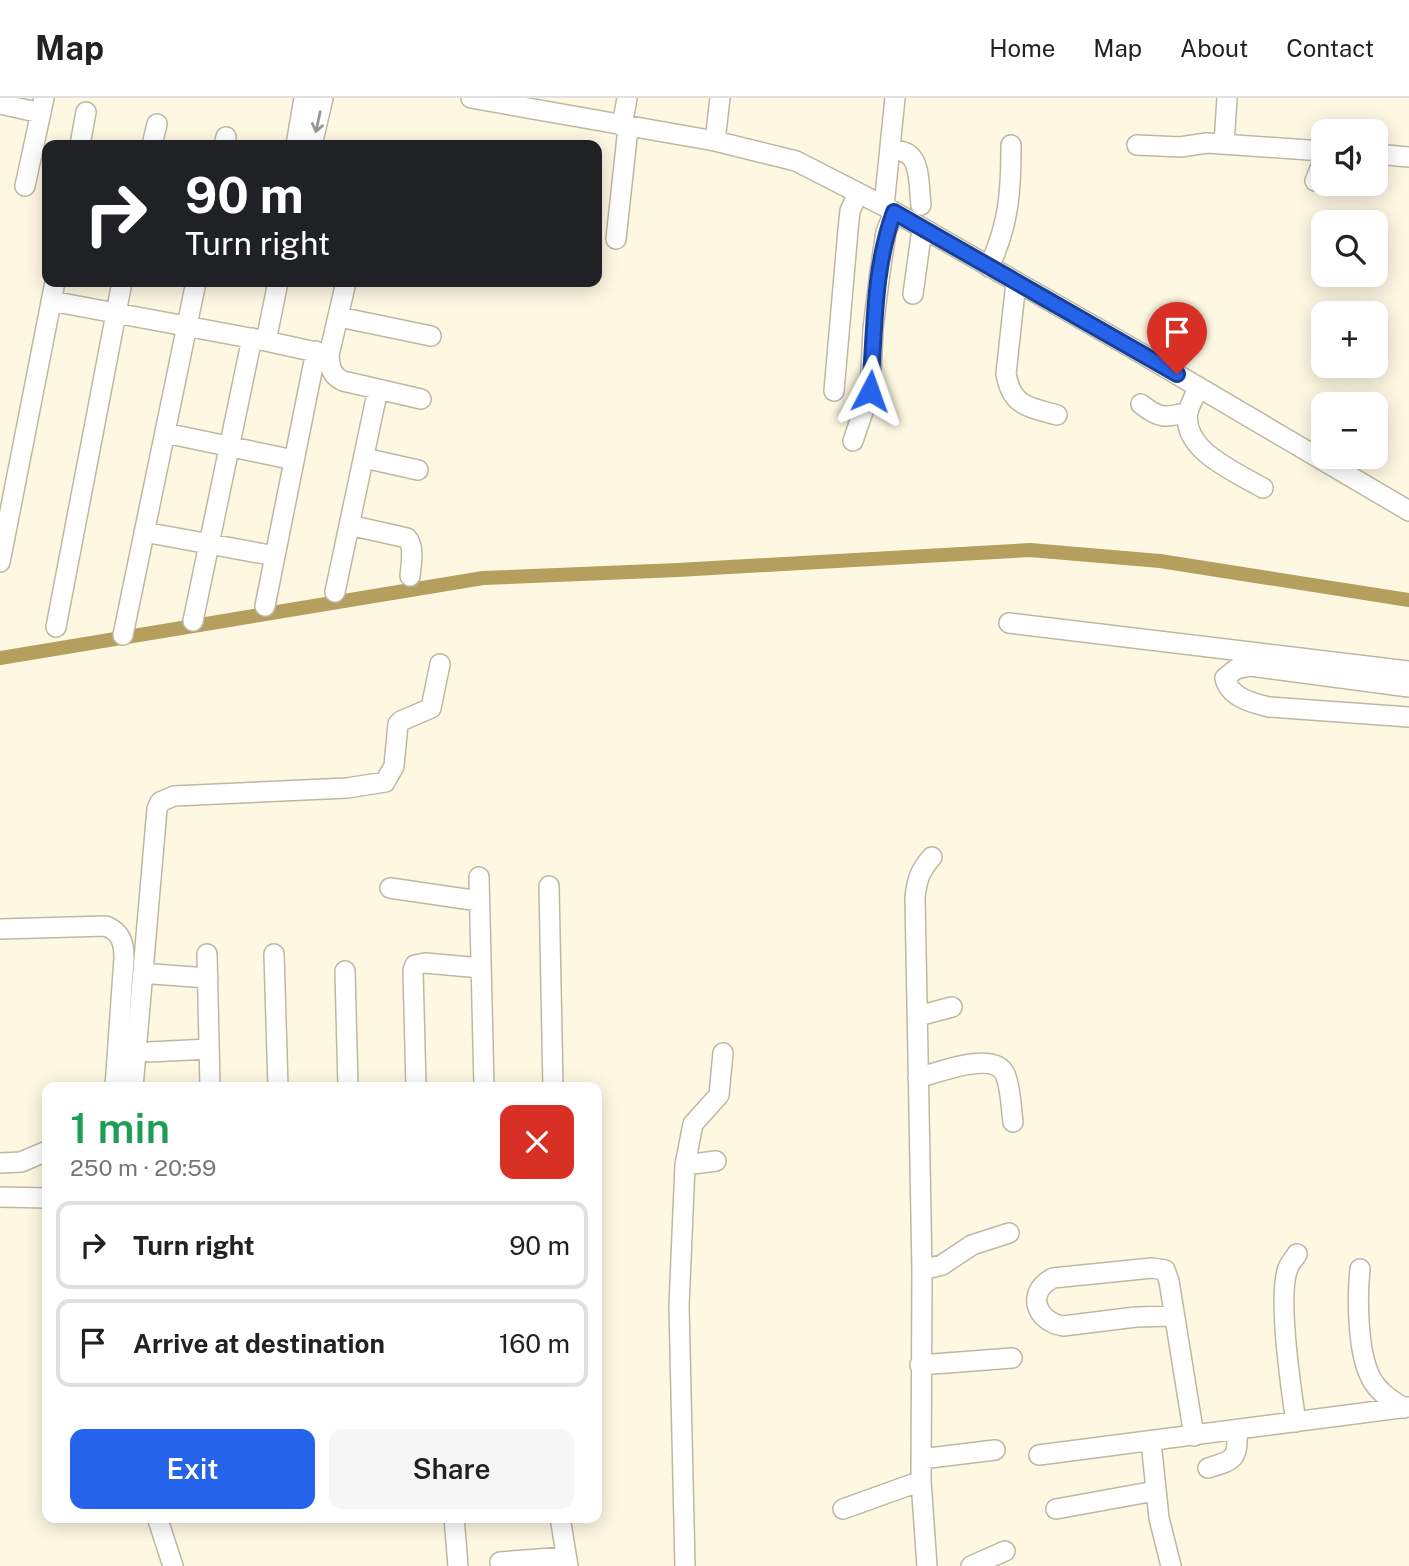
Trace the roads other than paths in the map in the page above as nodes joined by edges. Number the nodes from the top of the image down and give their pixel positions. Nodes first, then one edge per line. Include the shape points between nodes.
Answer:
1 (304, 98) edge
2 (323, 98) edge
3 (627, 98) edge
4 (720, 98) edge
5 (895, 98) edge
6 (1227, 98) edge
7 (478, 99) edge
8 (2, 102) edge
9 (42, 105) edge
10 (545, 105) edge
11 (86, 112) dead end
12 (157, 124) dead end
13 (625, 127) junction
14 (81, 140) edge
15 (153, 140) edge
16 (297, 140) edge
17 (313, 140) edge
18 (715, 141) junction
19 (1011, 145) dead end
20 (1137, 145) dead end
21 (1224, 145) junction
22 (890, 148) junction
23 (1311, 150) edge
24 (1388, 156) edge
25 (1409, 157) edge
26 (24, 186) dead end
27 (858, 192) junction
28 (921, 205) dead end
29 (889, 209) junction
30 (922, 229) junction
31 (616, 239) dead end
32 (989, 267) junction
33 (1016, 282) junction
34 (121, 287) edge
35 (195, 287) edge
36 (276, 287) edge
37 (345, 287) edge
38 (53, 291) edge
39 (913, 294) dead end
40 (115, 314) junction
41 (338, 317) junction
42 (187, 327) junction
43 (431, 336) dead end
44 (259, 340) junction
45 (323, 353) junction
46 (1199, 387) junction
47 (378, 389) junction
48 (834, 391) dead end
49 (421, 399) dead end
50 (1142, 404) dead end
51 (1188, 412) junction
52 (1057, 415) dead end
53 (164, 433) junction
54 (853, 441) dead end
55 (230, 447) junction
56 (364, 457) junction
57 (294, 460) junction
58 (418, 470) dead end
59 (1263, 488) dead end
60 (1409, 511) edge
61 (349, 525) junction
62 (144, 531) junction
63 (210, 543) junction
64 (275, 556) junction
65 (0, 562) edge
66 (410, 576) dead end
67 (335, 592) dead end
68 (265, 606) dead end
69 (192, 621) dead end
70 (1009, 622) dead end
71 (56, 626) dead end
72 (123, 635) dead end
73 (440, 664) dead end
74 (1409, 671) edge
75 (1409, 687) edge
76 (1409, 717) edge
77 (932, 857) dead end
78 (479, 877) dead end
79 (549, 886) dead end
80 (390, 888) dead end
81 (479, 901) junction
82 (0, 929) edge
83 (207, 954) dead end
84 (274, 954) dead end
85 (481, 968) junction
86 (345, 971) dead end
87 (153, 974) dead end
88 (208, 978) junction
89 (952, 1007) dead end
90 (918, 1016) junction
91 (209, 1049) junction
92 (149, 1052) dead end
93 (723, 1053) dead end
94 (918, 1078) junction
95 (115, 1082) edge
96 (133, 1082) edge
97 (210, 1082) edge
98 (278, 1082) edge
99 (348, 1082) edge
100 (416, 1082) edge
101 (484, 1082) edge
102 (553, 1082) edge
103 (1013, 1122) dead end
104 (42, 1153) edge
105 (716, 1161) dead end
106 (0, 1163) edge
107 (685, 1165) junction
108 (0, 1197) edge
109 (42, 1198) edge
110 (1009, 1233) dead end
111 (1297, 1254) dead end
112 (1360, 1269) dead end
113 (922, 1270) junction
114 (1174, 1315) junction
115 (1012, 1358) dead end
116 (920, 1365) junction
117 (1406, 1408) edge
118 (1296, 1422) junction
119 (1237, 1430) junction
120 (1194, 1436) junction
121 (1151, 1442) junction
122 (995, 1450) dead end
123 (1039, 1455) dead end
124 (921, 1459) junction
125 (1208, 1468) dead end
126 (921, 1481) junction
127 (1155, 1491) junction
128 (843, 1509) dead end
129 (1056, 1509) dead end
130 (159, 1523) edge
131 (454, 1523) edge
132 (561, 1523) edge
133 (1005, 1550) dead end
134 (566, 1561) edge
135 (500, 1562) dead end
136 (173, 1566) edge
137 (457, 1566) edge
138 (685, 1566) edge
139 (926, 1566) edge
140 (971, 1566) edge
141 (1171, 1566) edge

1 - 16 street
2 -> 17 street
3 - 13 street
4 - 18 street
5 - 22 street
6 - 21 street
7 - 10 street
8 - 9 street
9 - 26 street
10 - 13 street
11 - 14 street
12 - 15 street
13 - 18 street
13 - 31 street
18 - 27 street via 796,161
19 - 32 street via 1009,211
20 - 21 street
21 - 23 street
22 - 28 street via 912,158
22 - 29 street
24 - 25 street
27 - 29 street
27 - 48 street via 850,211
29 - 30 street
29 - 54 street via 870,391
30 - 32 street
30 - 39 street
32 - 33 street
33 - 46 street
33 - 52 street via 1006,374 1009,388 1023,405
34 - 40 street
35 - 42 street
36 - 44 street
37 - 41 street
38 - 40 street
38 - 65 street
40 - 42 street
40 - 71 street
41 - 43 street
41 - 45 street
42 - 44 street
42 - 53 street
44 - 45 street
44 - 55 street
45 - 47 street via 335,377
45 - 57 street
46 - 51 street
46 - 60 street
47 - 49 street
47 - 56 street
50 - 51 street via 1154,415
51 - 59 street via 1195,444
53 - 55 street
53 - 62 street
55 - 57 street
55 - 63 street
56 - 58 street
56 - 61 street
57 - 64 street
61 - 66 street via 407,538 412,551
61 - 67 street
62 - 63 street
62 - 72 street
63 - 64 street
63 - 69 street
64 - 68 street
70 - 74 street
73 - 96 street via 431,708 398,724 394,766 385,782 174,796 160,802
75 - 76 street via 1251,666 1236,669 1225,678 1229,689 1248,702 1269,707
77 - 90 street via 917,880 915,897
78 - 81 street
79 - 102 street
80 - 81 street
81 - 85 street
82 - 95 street via 106,926 122,939
83 - 88 street
84 - 98 street
85 - 100 street via 415,965
85 - 101 street
86 - 99 street
87 - 88 street
88 - 91 street
89 - 90 street
90 - 94 street
91 - 92 street
91 - 97 street
93 - 107 street via 719,1095 693,1124
94 - 103 street via 963,1065 998,1066 1006,1076
94 - 113 street
104 - 106 street via 21,1162
105 - 107 street
107 - 138 street via 679,1306
108 - 109 street
110 - 113 street
111 - 118 street via 1285,1277 1284,1304
112 - 117 street via 1358,1309 1366,1364 1379,1389
113 - 116 street
114 - 114 street via 1063,1326 1043,1318 1037,1298 1053,1278 1159,1268 1168,1275
114 - 120 street
115 - 116 street
116 - 124 street
117 - 118 street
118 - 119 street
119 - 120 street
119 - 125 street via 1235,1457
120 - 121 street
121 - 123 street
121 - 127 street
122 - 124 street
124 - 126 street
126 - 128 street
126 - 139 street
127 - 129 street
127 - 141 street
130 - 136 street
131 - 137 street
132 - 134 street
133 - 140 street
134 - 135 street

